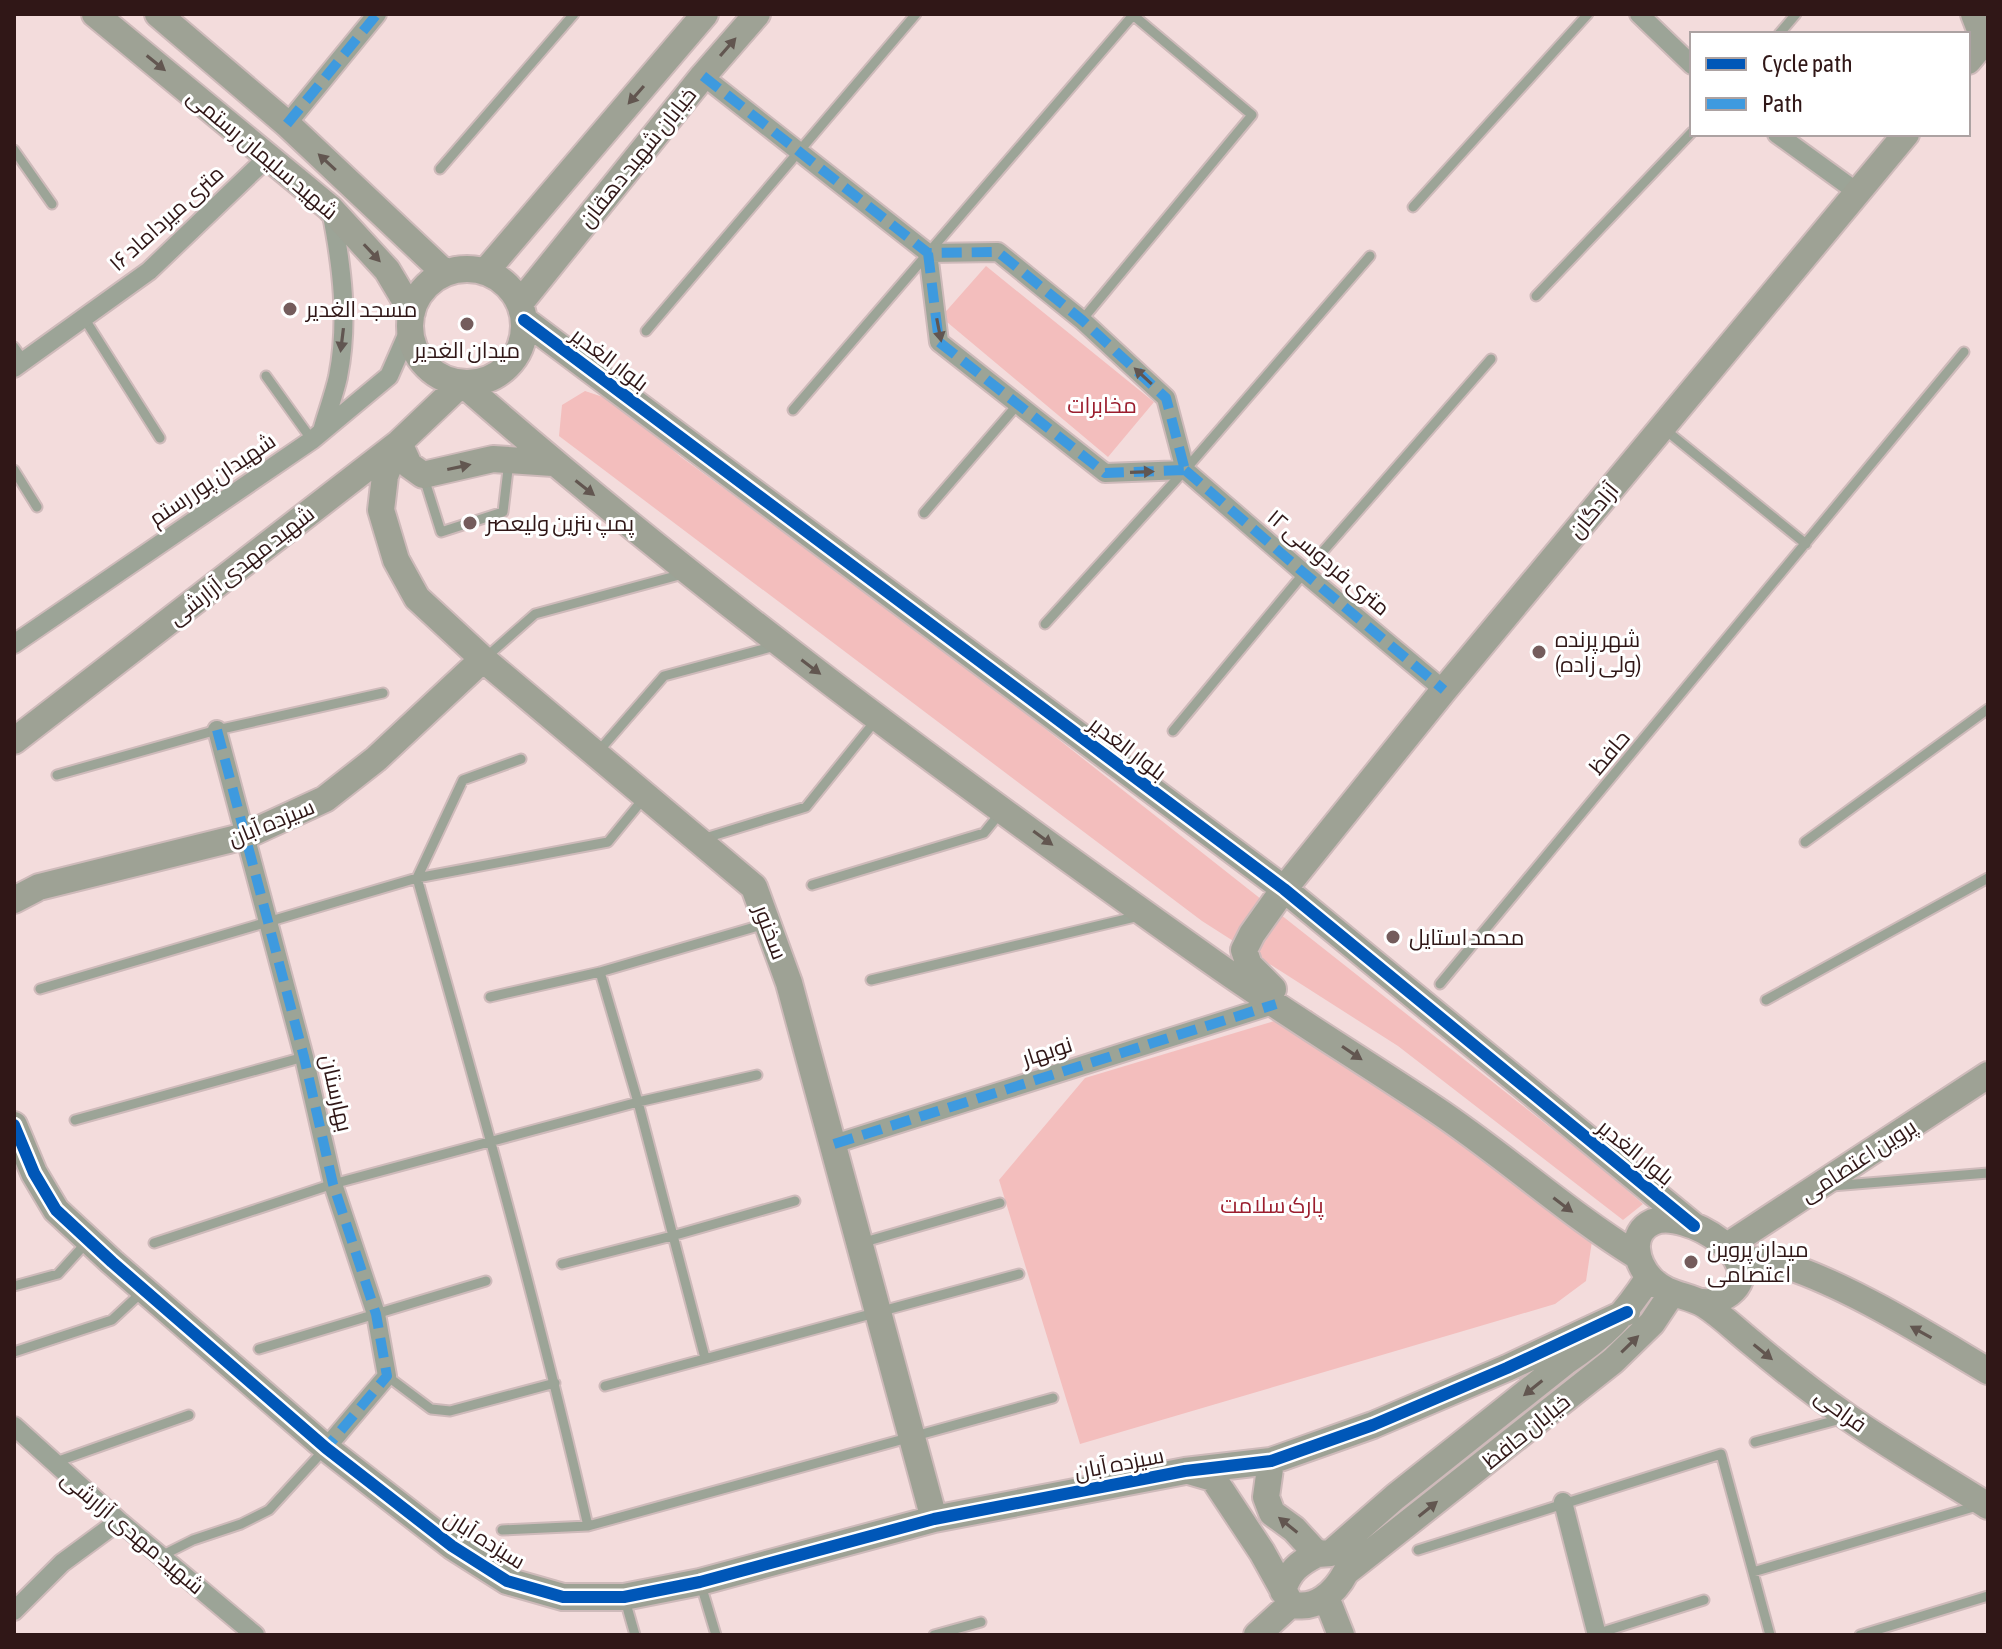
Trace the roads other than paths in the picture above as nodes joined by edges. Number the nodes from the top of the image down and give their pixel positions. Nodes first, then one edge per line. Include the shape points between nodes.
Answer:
1 (95, 14) edge
2 (158, 14) edge
3 (377, 14) edge
4 (574, 14) edge
5 (705, 14) edge
6 (757, 14) edge
7 (916, 14) edge
8 (1134, 14) edge
9 (1588, 14) edge
10 (1639, 14) edge
11 (1796, 14) edge
12 (1974, 14) edge
13 (1781, 32) edge
14 (1988, 37) edge
15 (1970, 59) edge
16 (1690, 63) edge
17 (703, 76) junction
18 (287, 124) junction
19 (1690, 134) edge
20 (1780, 136) edge
21 (1904, 136) edge
22 (14, 150) edge
23 (798, 151) junction
24 (269, 156) junction
25 (440, 169) dead end
26 (1857, 192) junction
27 (52, 204) dead end
28 (1413, 207) dead end
29 (330, 208) junction
30 (928, 253) junction
31 (1370, 256) dead end
32 (485, 272) junction
33 (445, 273) junction
34 (1536, 296) dead end
35 (522, 312) junction
36 (84, 318) junction
37 (411, 320) junction
38 (1082, 320) junction
39 (646, 331) dead end
40 (1964, 352) dead end
41 (17, 359) edge
42 (1491, 359) dead end
43 (266, 376) dead end
44 (462, 383) junction
45 (1019, 403) junction
46 (793, 410) dead end
47 (1662, 427) junction
48 (317, 436) junction
49 (160, 438) dead end
50 (399, 443) junction
51 (509, 459) junction
52 (553, 463) junction
53 (14, 470) edge
54 (1185, 470) junction
55 (423, 475) junction
56 (37, 507) dead end
57 (924, 513) dead end
58 (1806, 544) junction
59 (690, 572) junction
60 (1304, 573) junction
61 (1045, 624) dead end
62 (14, 644) edge
63 (782, 644) junction
64 (483, 659) junction
65 (1444, 690) junction
66 (383, 693) dead end
67 (1988, 709) edge
68 (878, 717) junction
69 (217, 730) junction
70 (1173, 731) dead end
71 (14, 741) edge
72 (597, 753) junction
73 (521, 759) dead end
74 (57, 775) dead end
75 (646, 795) junction
76 (1003, 809) junction
77 (245, 836) junction
78 (698, 840) junction
79 (1805, 842) dead end
80 (417, 878) junction
81 (1988, 878) edge
82 (812, 885) dead end
83 (1284, 889) junction
84 (26, 891) edge
85 (14, 900) edge
86 (1146, 914) junction
87 (266, 923) junction
88 (768, 924) junction
89 (600, 972) junction
90 (871, 980) dead end
91 (1440, 984) dead end
92 (40, 989) dead end
93 (490, 997) dead end
94 (1766, 1000) dead end
95 (1276, 1004) junction
96 (1303, 1021) junction
97 (304, 1057) junction
98 (757, 1075) dead end
99 (1988, 1075) edge
100 (638, 1102) junction
101 (75, 1120) dead end
102 (14, 1125) edge
103 (491, 1141) junction
104 (834, 1144) junction
105 (1988, 1173) edge
106 (333, 1184) junction
107 (1817, 1188) junction
108 (795, 1201) dead end
109 (1000, 1203) dead end
110 (1694, 1226) junction
111 (672, 1236) junction
112 (89, 1241) junction
113 (154, 1243) dead end
114 (861, 1243) junction
115 (1732, 1252) junction
116 (562, 1264) dead end
117 (1643, 1267) junction
118 (1019, 1274) dead end
119 (486, 1281) dead end
120 (14, 1286) edge
121 (144, 1290) junction
122 (1672, 1293) junction
123 (1702, 1302) junction
124 (879, 1312) junction
125 (1627, 1312) junction
126 (376, 1314) junction
127 (259, 1349) dead end
128 (14, 1352) edge
129 (705, 1358) junction
130 (1988, 1371) edge
131 (387, 1376) junction
132 (555, 1383) junction
133 (605, 1386) dead end
134 (1053, 1398) dead end
135 (189, 1415) dead end
136 (1849, 1417) junction
137 (15, 1428) edge
138 (911, 1438) junction
139 (1755, 1442) dead end
140 (326, 1448) junction
141 (1271, 1461) junction
142 (53, 1463) junction
143 (1185, 1471) junction
144 (1563, 1502) junction
145 (1986, 1505) edge
146 (934, 1519) junction
147 (119, 1521) junction
148 (588, 1526) junction
149 (502, 1530) dead end
150 (1418, 1550) dead end
151 (161, 1556) junction
152 (1340, 1559) junction
153 (1753, 1572) junction
154 (700, 1582) junction
155 (1988, 1596) edge
156 (624, 1597) junction
157 (1287, 1597) junction
158 (1326, 1597) junction
159 (1704, 1600) dead end
160 (14, 1611) edge
161 (981, 1622) dead end
162 (255, 1635) edge
163 (635, 1635) edge
164 (716, 1635) edge
165 (934, 1635) edge
166 (1257, 1635) edge
167 (1341, 1635) edge
168 (1595, 1635) edge
169 (1770, 1635) edge
170 (1860, 1635) edge

1 -> 24 street, شهید سلیمان رستمی
2 - 18 street, شهید سلیمان رستمی
3 - 18 street
4 - 25 lane
5 -> 32 street, خیابان شهید دهقان
17 -> 6 street, خیابان شهید دهقان
7 - 23 lane
8 - 30 lane
8 - 38 lane via 1252,115
9 - 28 lane
10 - 16 street
11 - 13 lane
12 - 14 street
14 - 15 street
17 - 23 street
17 - 35 street, خیابان شهید دهقان
33 -> 18 street, شهید سلیمان رستمی
19 - 34 lane
20 - 26 street
21 - 26 street, آزادگان
22 - 27 lane
23 - 30 street
23 - 39 lane
24 - 29 street, شهید سلیمان رستمی
24 - 36 street, ۱۶ متری میرداماد via 149,271
26 - 47 street, آزادگان
29 -> 37 street, شهید سلیمان رستمی via 387,270
29 -> 48 street via 342,263 344,320 338,377
30 - 38 street via 998,252
30 -> 45 street via 939,342
30 - 46 lane
31 - 54 lane
32 - 33 street
32 - 35 street via 511,290
33 - 37 street via 419,296
35 - 44 street via 521,345 508,366 487,379
35 - 83 street, بلوار الغدیر
36 - 41 street, ۱۶ متری میرداماد
36 - 49 lane
37 - 44 street via 416,353 424,364
37 - 48 street, شهیدان پور رستم via 389,376
54 -> 38 street via 1166,398
40 - 58 lane, حافظ
42 - 60 lane
43 - 48 lane
44 - 50 street, شهید مهدی آزارشی
44 - 52 street
45 -> 54 street via 1105,473
45 - 57 lane
47 - 58 lane
47 - 65 street, آزادگان
48 - 62 street, شهیدان پور رستم
50 - 55 street via 409,465
50 - 64 street, سخنور via 385,476 381,510 396,560 417,598
50 - 71 street, شهید مهدی آزارشی
51 - 52 street
55 -> 51 street
51 - 55 lane via 503,512 441,532
52 -> 59 street
53 - 56 lane
54 - 60 street, ۱۲ متری فردوسی
54 - 61 lane
58 - 91 lane, حافظ
59 - 63 street
59 - 64 lane via 535,614
60 - 65 street, ۱۲ متری فردوسی
60 - 70 lane
63 -> 68 street
63 - 72 lane via 664,676
64 - 72 street, سخنور
64 - 77 street, سیزده آبان via 325,799
65 - 83 street, آزادگان
66 - 69 lane
67 - 79 lane
68 - 76 street
68 - 78 lane via 806,807
69 - 74 lane
69 - 77 street, بهارستان
72 - 75 street, سخنور
73 - 80 lane via 463,780
75 - 78 street, سخنور
75 - 80 lane via 608,842
76 - 82 lane via 984,833
76 -> 86 street
77 - 84 street, سیزده آبان
77 - 87 street, بهارستان
78 - 88 street, سخنور via 754,887
80 - 87 lane
80 - 103 lane
81 - 94 lane
83 - 96 street, آزادگان via 1247,942 1244,955 1252,970
83 - 110 street, بلوار الغدیر
84 - 85 street, سیزده آبان
86 - 90 lane
86 - 95 street
87 - 92 lane
87 - 97 street, بهارستان
88 - 89 lane
88 - 104 street, سخنور
89 - 93 lane
89 - 100 lane
95 - 96 street
95 - 104 street, نوبهار
96 -> 117 street via 1452,1120
97 - 101 lane
97 - 106 street, بهارستان
98 - 100 lane
99 - 107 street, پروین اعتصامی
100 - 103 lane
100 - 111 lane
102 - 112 street, سیزده آبان via 29,1174
103 - 106 lane
103 - 132 lane
104 - 114 street, سخنور
105 - 107 lane
106 - 113 lane
106 - 126 street, بهارستان
107 - 115 street, پروین اعتصامی
108 - 111 lane
109 - 114 lane
110 - 115 street
110 - 117 street via 1652,1222 1636,1243
111 - 116 lane
111 - 129 lane
112 - 120 lane via 58,1274
112 - 121 street, سیزده آبان
114 - 124 street, سخنور
115 - 123 street via 1740,1276 1735,1289 1714,1303
130 -> 115 street via 1829,1283
117 - 122 street
117 - 125 street
118 - 124 lane
119 - 126 lane
121 - 128 lane via 112,1320
121 - 140 street, سیزده آبان
122 - 123 street
152 -> 122 street, خیابان حافظ via 1613,1361 1652,1323
123 -> 136 street, فراحی
124 - 129 lane
124 - 138 street, سخنور
125 - 141 street, سیزده آبان via 1373,1425
125 -> 152 street via 1395,1497
126 - 127 lane
126 - 131 street, بهارستان
129 - 133 lane
131 - 132 lane via 431,1409 450,1411
131 - 140 street
132 - 148 lane
134 - 138 lane
135 - 142 lane
136 - 139 lane
136 - 145 street, فراحی
137 - 142 street, شهید مهدی آزارشی
138 - 146 street, سخنور
138 - 148 lane
140 - 151 lane via 269,1510
140 - 156 street, سیزده آبان via 452,1546 507,1581 563,1597
141 - 143 street, سیزده آبان
152 -> 141 street via 1272,1513 1266,1497
142 - 147 street, شهید مهدی آزارشی
143 - 146 street, سیزده آبان
143 - 157 street via 1213,1478
144 - 150 lane
144 - 153 lane via 1721,1454
144 - 168 street
145 - 153 lane
146 - 154 street, سیزده آبان
147 - 151 street, شهید مهدی آزارشی
147 - 160 street via 62,1563
148 - 149 lane
151 - 162 street, شهید مهدی آزارشی
152 - 157 street via 1294,1568 1286,1578
152 - 158 street
153 - 169 lane
154 - 156 street, سیزده آبان
154 - 164 lane
155 - 170 lane
156 - 163 lane
157 - 158 street via 1307,1606
157 - 166 street
158 - 167 street
159 - 168 lane
161 - 165 lane

